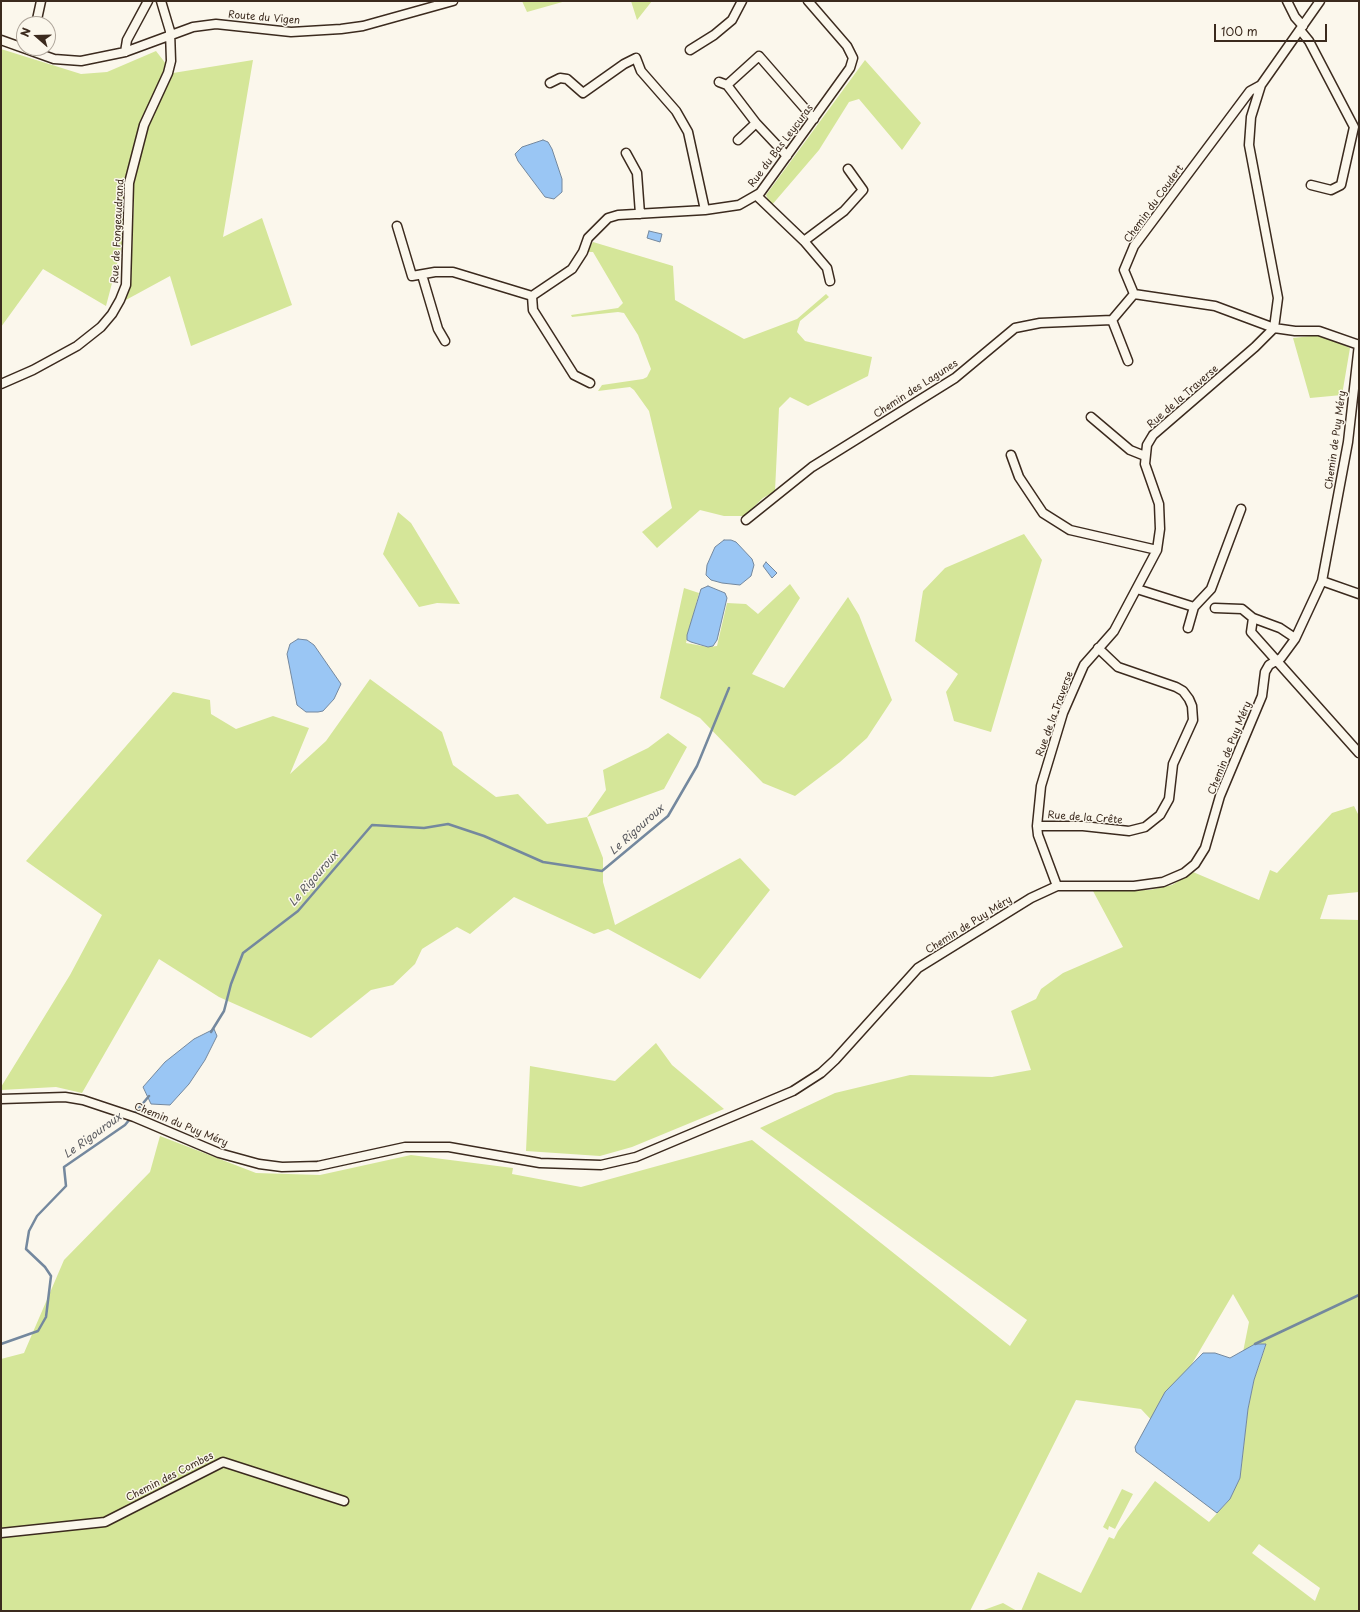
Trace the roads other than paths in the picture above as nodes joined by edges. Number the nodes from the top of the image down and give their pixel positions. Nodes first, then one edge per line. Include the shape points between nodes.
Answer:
1 (41, 1) edge
2 (148, 1) edge
3 (161, 1) edge
4 (452, 1) edge
5 (742, 1) edge
6 (808, 1) edge
7 (1287, 1) edge
8 (1320, 1) edge
9 (38, 16) edge
10 (1301, 28) junction
11 (170, 34) junction
12 (1, 40) edge
13 (16, 45) edge
14 (690, 50) dead end
15 (125, 52) junction
16 (46, 56) edge
17 (550, 84) dead end
18 (1261, 85) junction
19 (814, 119) junction
20 (756, 123) junction
21 (738, 140) dead end
22 (626, 153) dead end
23 (787, 156) junction
24 (848, 169) dead end
25 (1310, 185) dead end
26 (757, 196) junction
27 (705, 210) junction
28 (640, 214) junction
29 (397, 226) dead end
30 (804, 241) junction
31 (422, 275) junction
32 (830, 281) dead end
33 (1134, 294) junction
34 (532, 296) junction
35 (1112, 320) junction
36 (1274, 328) junction
37 (445, 341) dead end
38 (1359, 344) edge
39 (1128, 361) dead end
40 (590, 382) dead end
41 (1, 384) edge
42 (1091, 417) dead end
43 (1011, 455) dead end
44 (1145, 456) junction
45 (1241, 509) dead end
46 (746, 520) dead end
47 (1157, 550) junction
48 (1322, 581) junction
49 (1137, 589) junction
50 (1359, 594) edge
51 (1194, 607) junction
52 (1215, 608) dead end
53 (1253, 618) junction
54 (1188, 628) dead end
55 (1295, 638) junction
56 (1098, 648) junction
57 (1277, 660) junction
58 (1359, 753) edge
59 (1037, 826) junction
60 (1057, 886) junction
61 (1, 1099) edge
62 (259, 1164) joint
63 (344, 1501) dead end
64 (1, 1532) edge

1 - 9 street
2 - 15 street via 127,40
3 - 11 street, Rue de Fongeaudrand
4 - 11 street, Route du Vigen via 363,26 341,29 291,32 216,24
5 - 14 street via 732,20
6 - 19 street, Rue du Bas Leycuras via 847,46 852,58 850,68
7 - 10 street
8 - 10 street
10 - 18 street
10 - 25 street via 1354,126 1341,185 1331,190
11 - 15 street, Route du Vigen
11 - 41 street, Rue de Fongeaudrand via 171,61 168,73 144,124 129,183 126,285 112,314 77,346 34,370
12 - 13 street, Route du Vigen
15 - 16 street, Route du Vigen via 81,61
17 - 27 street via 560,78 566,79 583,93 636,58 642,71 676,111 688,132
18 - 33 street, Chemin du Coudert via 1250,91 1134,246 1124,270
18 - 36 street via 1251,117 1249,145 1278,298
19 - 20 street via 759,56 723,83
19 - 23 street, Rue du Bas Leycuras
20 - 21 street
20 - 23 street
22 - 28 street via 637,173
23 - 26 street, Rue du Bas Leycuras
24 - 30 street via 863,190 844,211
26 - 27 street, Rue du Bas Leycuras via 739,205
26 - 30 street
27 - 28 street, Rue du Bas Leycuras
28 - 34 street, Rue du Bas Leycuras via 608,218 588,238 583,252 572,268
29 - 31 street via 412,276
30 - 32 street via 828,268
31 - 34 street via 453,272
31 - 37 street via 438,329
33 - 35 street
33 - 36 street via 1215,306
34 - 40 street via 533,310 574,375
35 - 39 street
35 - 46 street, Chemin des Lagunes via 1040,323 1015,328 955,378 812,467
36 - 38 street via 1319,331
36 - 44 street, Rue de la Traverse via 1153,435 1147,445
38 - 48 street, Chemin de Puy Méry via 1348,442
42 - 44 street via 1130,450
43 - 47 street via 1019,477 1043,513 1070,530
44 - 47 street, Rue de la Traverse via 1145,464 1159,504 1160,529
45 - 51 street via 1210,589
47 - 49 street, Rue de la Traverse
48 - 50 street
48 - 55 street, Chemin de Puy Méry
49 - 51 street
49 - 56 street, Rue de la Traverse via 1114,632
51 - 54 street
52 - 53 street via 1242,609
53 - 55 street via 1280,628
53 - 57 street via 1251,632
55 - 57 street, Chemin de Puy Méry
56 - 59 street, Rue de la Traverse via 1084,664 1064,712 1041,786
56 - 59 street, Rue de la Crête via 1118,667 1176,687 1189,699 1193,720 1173,764 1169,799 1160,815 1145,827 1129,831 1083,826
57 - 58 street
57 - 60 street, Chemin de Puy Méry via 1269,665 1265,672 1262,696 1220,796 1205,848 1195,864 1184,873 1163,882 1134,886
59 - 60 street, Rue de la Traverse via 1040,845
60 - 62 street, Chemin de Puy Méry via 1032,898 918,968 836,1060 821,1073 793,1091 636,1157 601,1165 540,1162 448,1147 404,1147 318,1166 282,1168
61 - 62 street, Chemin du Puy Méry via 83,1100 131,1116 219,1152
63 - 64 street, Chemin des Combes via 222,1462 105,1522

